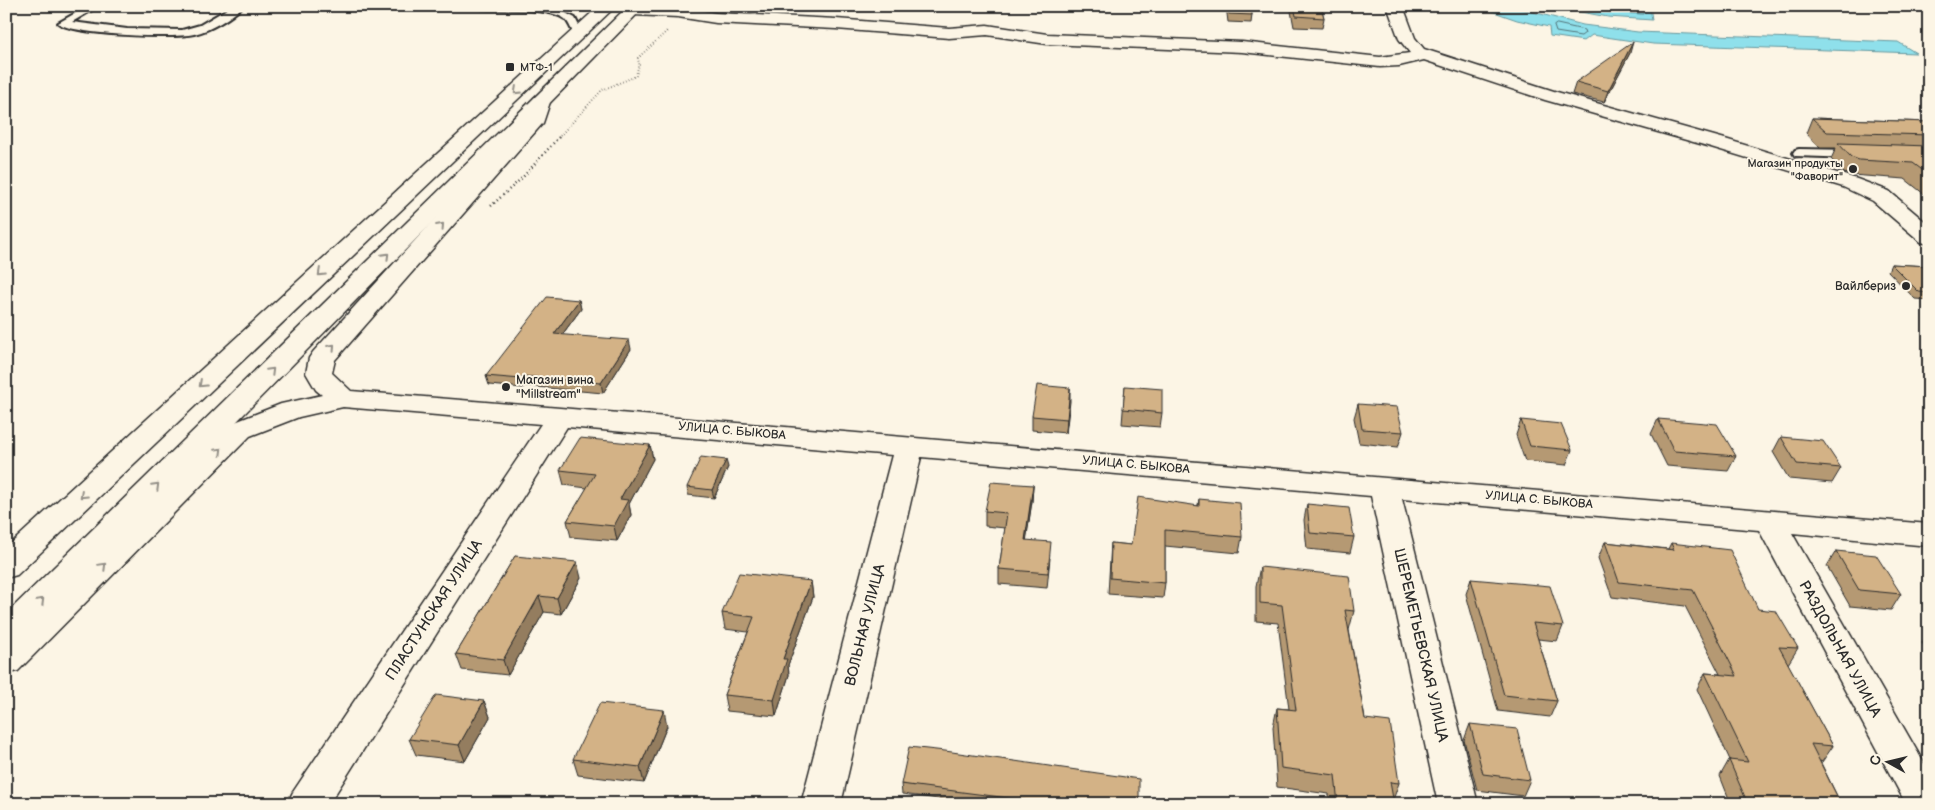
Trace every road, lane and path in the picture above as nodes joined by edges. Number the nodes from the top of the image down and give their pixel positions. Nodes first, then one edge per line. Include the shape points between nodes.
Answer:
1 (95, 6) edge
2 (239, 6) edge
3 (482, 6) edge
4 (573, 6) edge
5 (608, 6) edge
6 (1395, 6) edge
7 (635, 8) edge
8 (539, 9) junction
9 (698, 16) junction
10 (578, 34) junction
11 (1425, 56) junction
12 (541, 102) junction
13 (1799, 152) dead end
14 (1869, 155) edge
15 (485, 211) dead end
16 (1929, 237) edge
17 (343, 399) junction
18 (560, 416) junction
19 (909, 446) junction
20 (1384, 487) junction
21 (1769, 520) junction
22 (1929, 535) edge
23 (6, 567) edge
24 (6, 635) edge
25 (6, 661) edge
26 (307, 804) edge
27 (821, 804) edge
28 (1458, 804) edge
29 (1926, 804) edge

1 - 2 lane via 64,23 88,28 181,34 197,30
3 - 8 lane
4 - 8 lane
5 - 10 street
6 - 11 street via 1407,39 1418,53
7 - 9 street
7 - 12 street
8 - 10 lane via 567,16 575,23
9 - 11 street via 949,33 987,30 1047,39 1242,47 1380,62
9 - 15 path via 672,26 650,45 638,58 636,76 602,90 522,178
10 -> 23 street
11 - 16 street via 1850,183 1881,196
17 -> 12 street via 326,384 319,372 322,358 536,119
24 -> 12 street
13 - 14 lane
17 - 18 street, УЛИЦА С. БЫКОВА
25 -> 17 street, УЛИЦА С. БЫКОВА via 240,430 291,410
18 - 19 street, УЛИЦА С. БЫКОВА
18 - 26 street, ПЛАСТУНСКАЯ УЛИЦА
19 - 20 street, УЛИЦА С. БЫКОВА
19 - 27 street, ВОЛЬНАЯ УЛИЦА
20 - 21 street, УЛИЦА С. БЫКОВА
20 - 28 street, ШЕРЕМЕТЬЕВСКАЯ УЛИЦА
21 - 22 street, УЛИЦА С. БЫКОВА
21 - 29 street, РАЗДОЛЬНАЯ УЛИЦА

